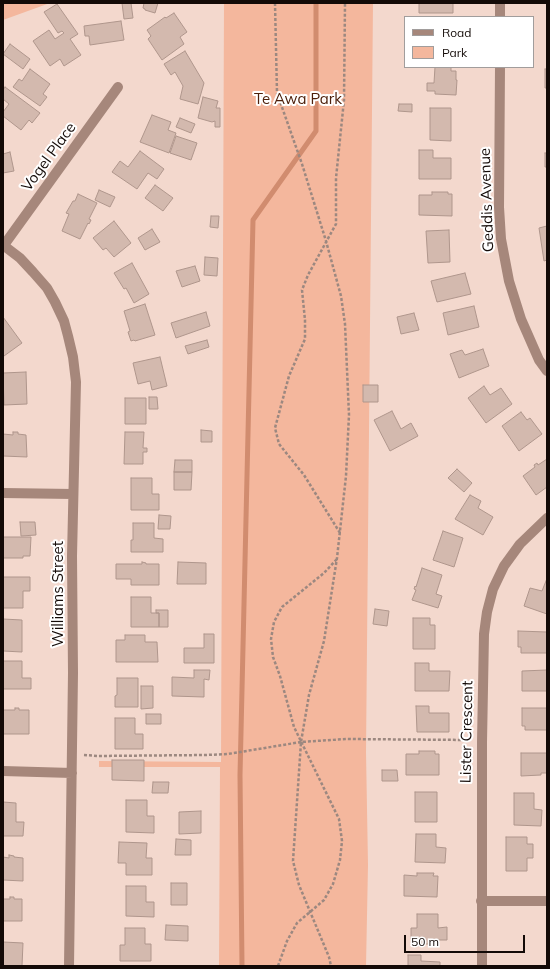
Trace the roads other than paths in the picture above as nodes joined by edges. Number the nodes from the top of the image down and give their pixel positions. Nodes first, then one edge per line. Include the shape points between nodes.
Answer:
1 (500, 3) edge
2 (500, 16) edge
3 (500, 68) edge
4 (118, 87) dead end
5 (4, 245) edge
6 (547, 371) edge
7 (3, 493) edge
8 (73, 494) junction
9 (547, 518) edge
10 (3, 771) edge
11 (72, 773) junction
12 (481, 901) junction
13 (547, 901) edge
14 (69, 966) edge
15 (482, 966) edge

1 - 2 street
3 - 6 street, Geddis Avenue via 501,239 509,281 521,319 538,360
4 - 5 street, Vogel Place
5 - 8 street, Williams Street via 25,263 46,288 64,321 76,382
7 - 8 street
8 - 11 street, Williams Street
9 - 12 street, Lister Crescent via 520,544 504,566 493,589 487,612 484,634
10 - 11 street
11 - 14 street, Williams Street
12 - 13 street
12 - 15 street, Lister Crescent

